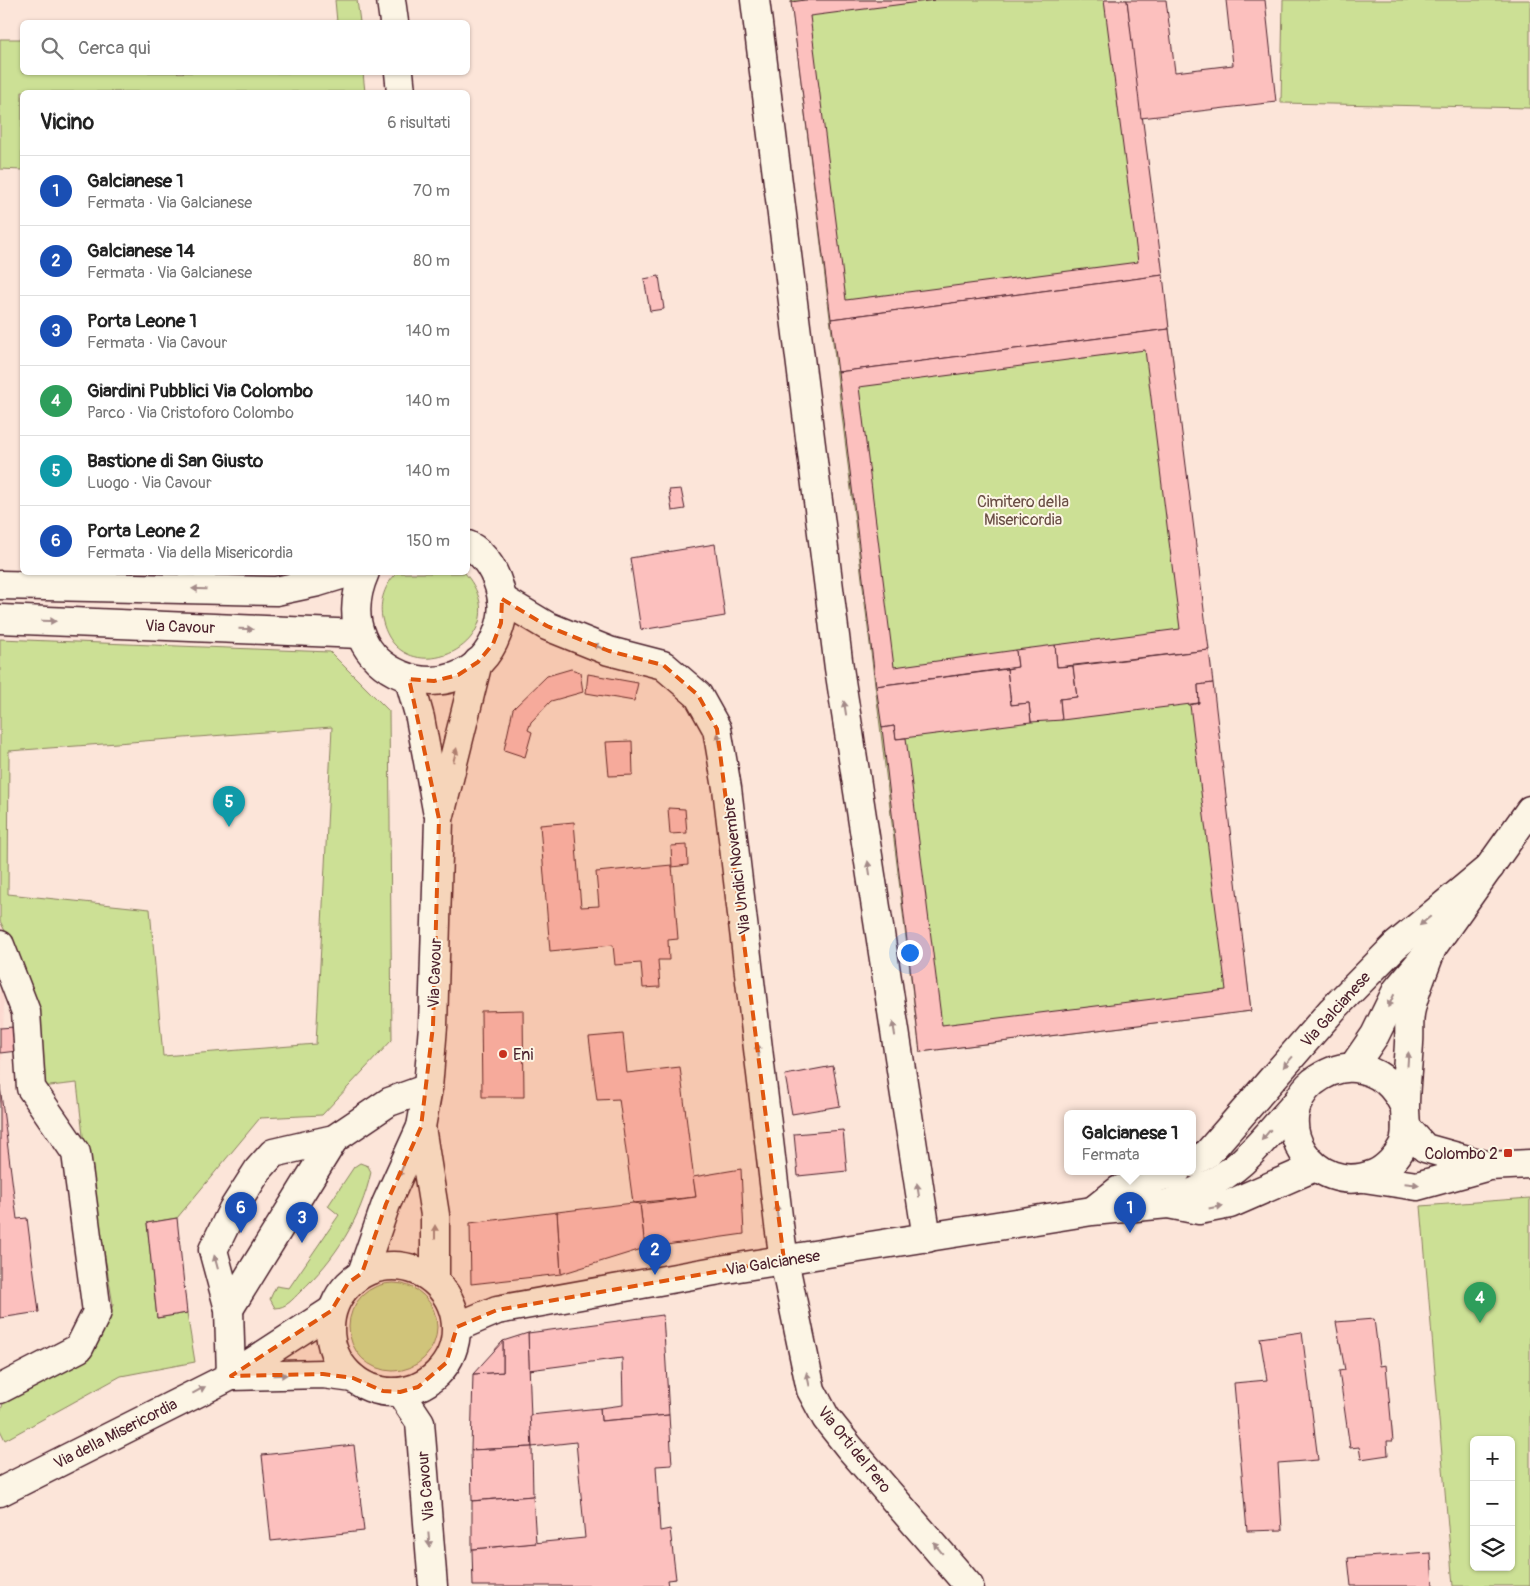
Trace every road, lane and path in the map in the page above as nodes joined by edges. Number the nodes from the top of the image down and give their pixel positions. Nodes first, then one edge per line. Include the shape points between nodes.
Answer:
1 (391, 0) edge
2 (755, 0) edge
3 (394, 20) edge
4 (399, 75) edge
5 (401, 90) edge
6 (470, 542) edge
7 (339, 575) edge
8 (364, 575) edge
9 (0, 584) edge
10 (502, 600) junction
11 (0, 619) edge
12 (360, 634) junction
13 (478, 662) junction
14 (410, 679) junction
15 (1530, 810) edge
16 (439, 819) junction
17 (1490, 867) junction
18 (0, 945) edge
19 (1432, 948) junction
20 (1353, 1067) junction
21 (428, 1088) junction
22 (1300, 1100) junction
23 (1406, 1118) junction
24 (421, 1127) junction
25 (334, 1139) junction
26 (1196, 1161) edge
27 (1530, 1164) edge
28 (1489, 1166) junction
29 (1315, 1167) junction
30 (1166, 1175) edge
31 (1364, 1178) junction
32 (1168, 1204) junction
33 (1092, 1211) junction
34 (927, 1238) junction
35 (784, 1260) junction
36 (362, 1273) junction
37 (435, 1281) junction
38 (229, 1309) junction
39 (331, 1312) junction
40 (457, 1327) junction
41 (231, 1376) junction
42 (353, 1378) junction
43 (0, 1388) edge
44 (400, 1392) junction
45 (3, 1482) edge
46 (433, 1586) edge
47 (969, 1586) edge

1 - 3 street
34 -> 2 street via 839,668
4 - 5 street
6 - 10 street, Via Cavour via 492,570
7 -> 9 street via 276,591
8 - 12 street, Via Cavour via 355,612
10 - 13 street, Via Cavour via 501,623 493,644
35 -> 10 street, Via Undici Novembre via 727,788 716,729 698,695 663,665 609,651 547,626
11 -> 12 street, Via Cavour
12 - 14 street, Via Cavour via 371,654 388,670
13 - 14 street, Via Cavour via 458,675 434,682
16 -> 13 street, Via Cavour
14 - 16 street, Via Cavour
15 - 17 street, Via Galcianese
16 - 21 street, Via Cavour
17 - 19 street, Via Galcianese
17 -> 26 street, Via Galcianese via 1395,946 1332,1010 1208,1154
18 - 43 street via 26,1012 31,1088 76,1153 98,1312 79,1348
19 -> 20 street, Via Galcianese via 1397,990 1375,1035
23 -> 19 street, Via Galcianese via 1410,1010
20 - 22 street, Via Galcianese via 1321,1076
20 - 23 street via 1385,1079 1397,1092
21 - 24 street, Via Cavour
21 - 25 street via 389,1102
22 - 29 street, Via Galcianese via 1294,1118 1296,1136 1303,1153
22 -> 32 street, Via Galcianese via 1250,1155 1229,1172 1210,1185
23 - 28 street via 1425,1148
23 - 31 street, Via Galcianese via 1403,1144 1393,1159 1380,1171
24 -> 36 street, Via Cavour via 386,1204
37 -> 24 street, Via Cavour via 435,1215
25 - 38 street
38 -> 25 street via 213,1250 233,1209 273,1153
27 - 28 street
31 -> 28 street via 1417,1186
29 - 31 street, Via Galcianese via 1330,1176
32 -> 29 street, Via Galcianese via 1199,1210 1230,1204
30 - 33 street, Via Galcianese via 1119,1190
32 - 33 street, Via Galcianese
33 - 34 street, Via Galcianese
34 - 35 street, Via Galcianese
35 - 40 street, Via Galcianese via 497,1310
47 -> 35 street, Via Orti del Pero via 826,1418 811,1390
36 - 37 street via 380,1266 400,1265 419,1270
36 - 39 street via 348,1283
37 - 40 street via 447,1294
38 - 41 street
39 - 41 street, Via della Misericordia
39 - 42 street via 332,1348 340,1364
40 - 44 street via 454,1346 434,1377 418,1387
41 -> 42 street, Via della Misericordia via 323,1374
45 -> 41 street, Via della Misericordia
42 - 44 street via 375,1389
44 -> 46 street, Via Cavour via 420,1422

